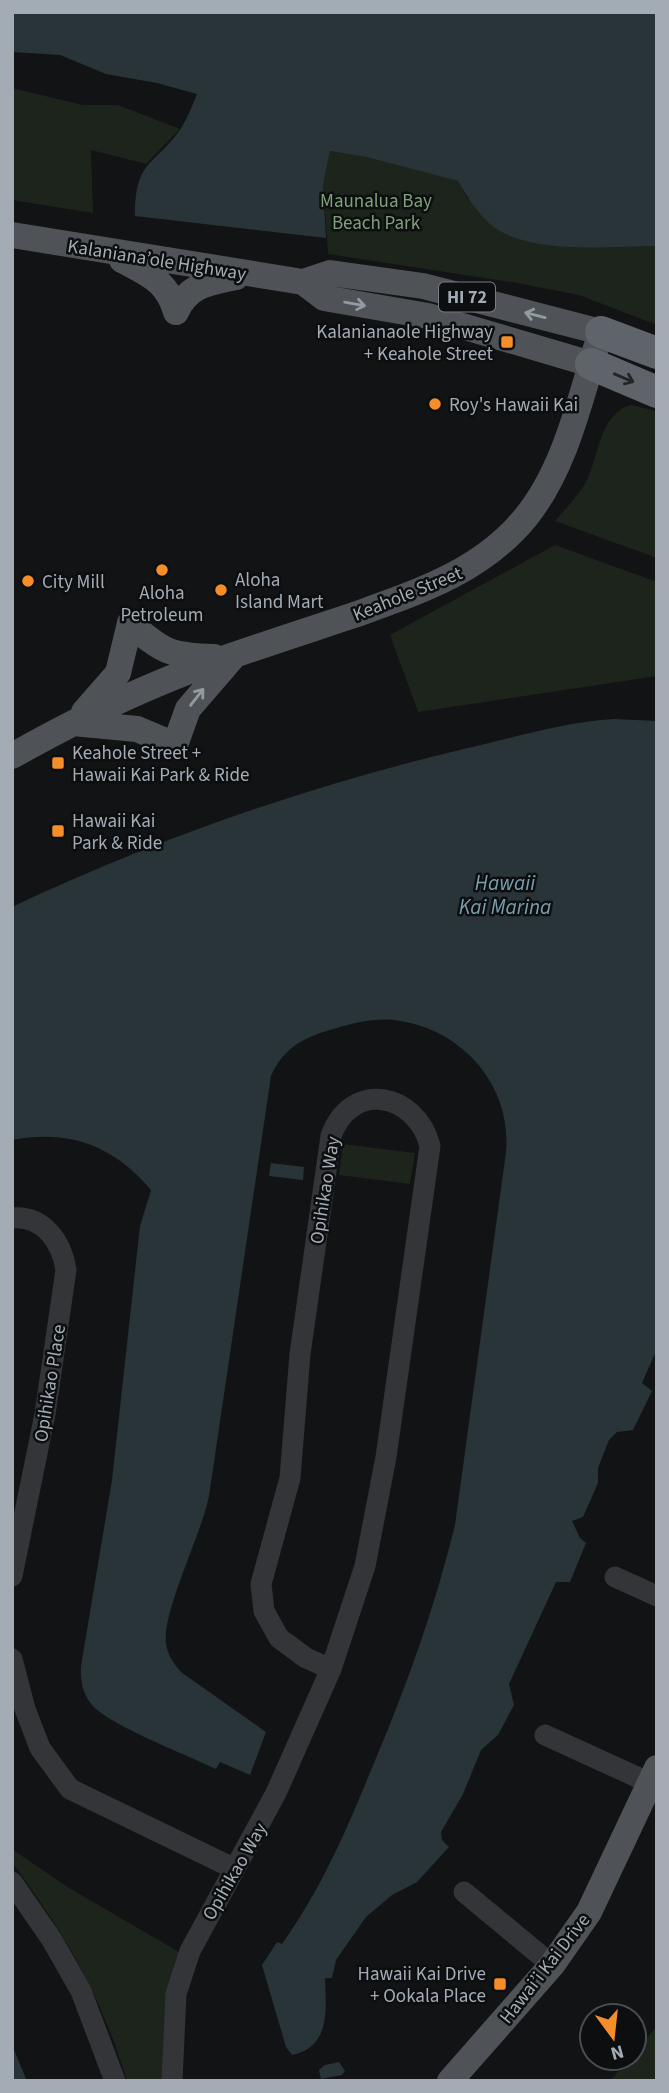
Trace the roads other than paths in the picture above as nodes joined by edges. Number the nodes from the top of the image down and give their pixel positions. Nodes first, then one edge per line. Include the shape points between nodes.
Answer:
1 (12, 235) edge
2 (104, 250) junction
3 (251, 274) junction
4 (303, 282) junction
5 (601, 332) junction
6 (657, 353) edge
7 (591, 364) junction
8 (657, 392) edge
9 (233, 657) junction
10 (73, 723) junction
11 (12, 756) edge
12 (12, 1218) edge
13 (12, 1576) edge
14 (615, 1577) dead end
15 (657, 1596) edge
16 (12, 1659) edge
17 (331, 1670) junction
18 (545, 1735) dead end
19 (654, 1779) edge
20 (235, 1869) junction
21 (12, 1882) edge
22 (464, 1892) dead end
23 (552, 1965) junction
24 (115, 2081) edge
25 (172, 2081) edge
26 (450, 2081) edge

1 - 2 main road, Kalaniana’ole Highway / HI 72
2 - 3 main road, Kalaniana’ole Highway / HI 72
2 - 3 main road via 152,276 170,293 176,312 191,289
3 - 4 main road, Kalaniana’ole Highway / HI 72
5 -> 4 main road, Kalaniana’ole Highway / HI 72 via 423,286 330,273
4 -> 7 main road, Kalaniana’ole Highway / HI 72 via 324,298 428,316
5 - 6 highway, Kalaniana’ole Highway / HI 72
5 - 7 main road, Keahole Street
7 -> 8 highway, Kalaniana’ole Highway / HI 72
7 - 9 main road, Keahole Street via 558,465 546,487 525,517 485,556 436,585
9 - 10 main road, Keahole Street via 184,673
10 -> 9 main road via 137,729 175,744 188,709
9 - 10 main road via 178,656 153,644 130,623 118,673
10 - 11 main road, Keahole Street
12 - 13 street, Opihikao Place via 29,1220 51,1233 61,1248 66,1270 45,1414
14 - 15 street
16 - 20 street via 40,1748 70,1788
17 - 17 street, Opihikao Way via 279,1637 264,1611 261,1584 290,1478 300,1354 331,1136 348,1110 381,1099 402,1105 420,1121 430,1146 429,1159 380,1496 365,1566
17 - 20 street, Opihikao Way via 267,1812
18 - 19 street
19 - 23 main road, Hawai’i Kai Drive via 596,1901
20 - 25 street, Opihikao Way via 200,1931 181,1977 174,2014
21 - 24 street via 81,1991
22 - 23 street
23 - 26 main road, Hawai’i Kai Drive

